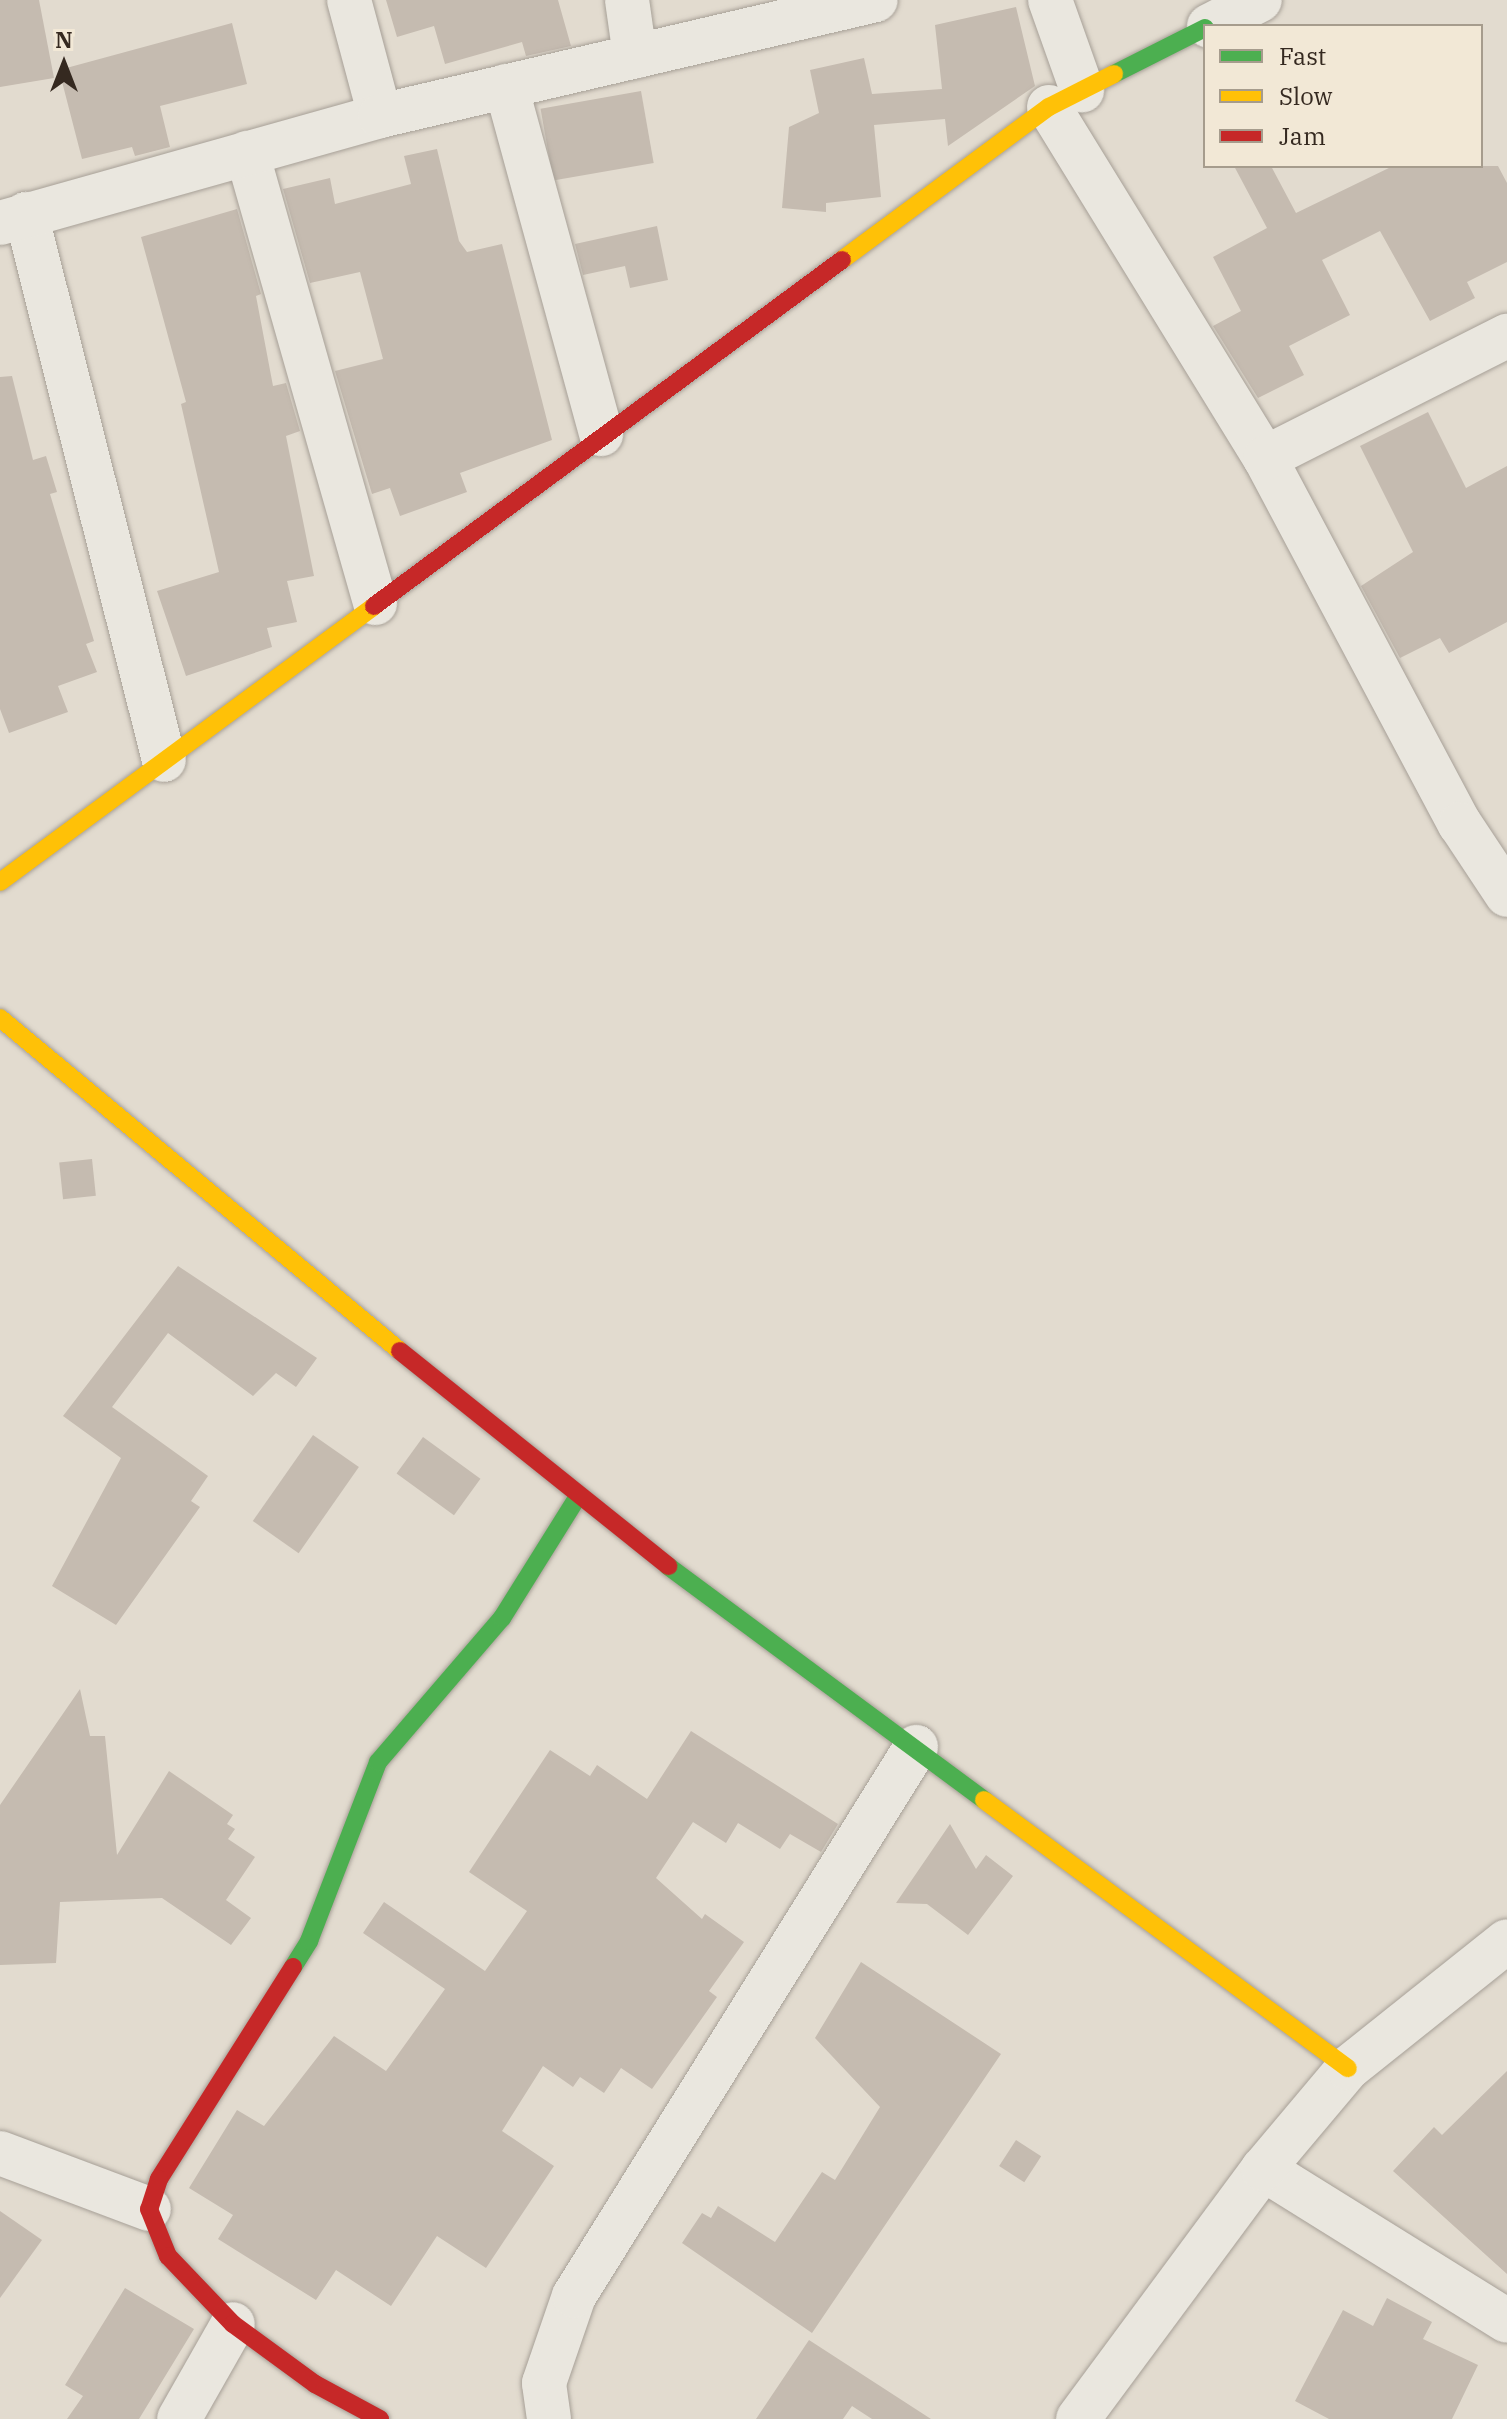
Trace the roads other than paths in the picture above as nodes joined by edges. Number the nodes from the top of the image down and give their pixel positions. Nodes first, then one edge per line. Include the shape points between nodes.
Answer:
1 (349, 0) edge
2 (627, 0) edge
3 (876, 0) edge
4 (1050, 0) edge
5 (1260, 0) edge
6 (1213, 24) edge
7 (1203, 29) edge
8 (635, 56) junction
9 (506, 86) junction
10 (1065, 99) junction
11 (380, 116) junction
12 (247, 153) junction
13 (13, 219) edge
14 (1507, 336) edge
15 (601, 434) junction
16 (1265, 458) junction
17 (375, 603) junction
18 (164, 760) junction
19 (0, 882) edge
20 (1507, 895) edge
21 (0, 1018) edge
22 (577, 1498) junction
23 (916, 1747) junction
24 (1507, 1941) edge
25 (1348, 2068) junction
26 (0, 2153) edge
27 (1263, 2169) junction
28 (149, 2209) junction
29 (1507, 2321) edge
30 (233, 2324) junction
31 (179, 2419) edge
32 (380, 2419) edge
33 (549, 2419) edge
34 (1078, 2419) edge

1 - 11 street
2 - 8 street
3 - 8 street
4 - 10 street
5 - 6 street
7 - 10 street
8 - 9 street
9 - 11 street
9 - 15 street
10 - 15 street
10 - 16 street
11 - 12 street
12 - 13 street
12 - 17 street
13 - 18 street
14 - 16 street
15 - 17 street
16 - 20 street via 1460,824
17 - 18 street
18 - 19 street
21 - 22 street
22 - 23 street
22 - 28 street via 502,1618 378,1762 345,1838 331,1895 295,1969 159,2179
23 - 25 street
23 - 33 street via 574,2296 544,2383
24 - 25 street
25 - 27 street
26 - 28 street
27 - 29 street
27 - 34 street
28 - 30 street via 168,2256
30 - 31 street
30 - 32 street via 315,2384

